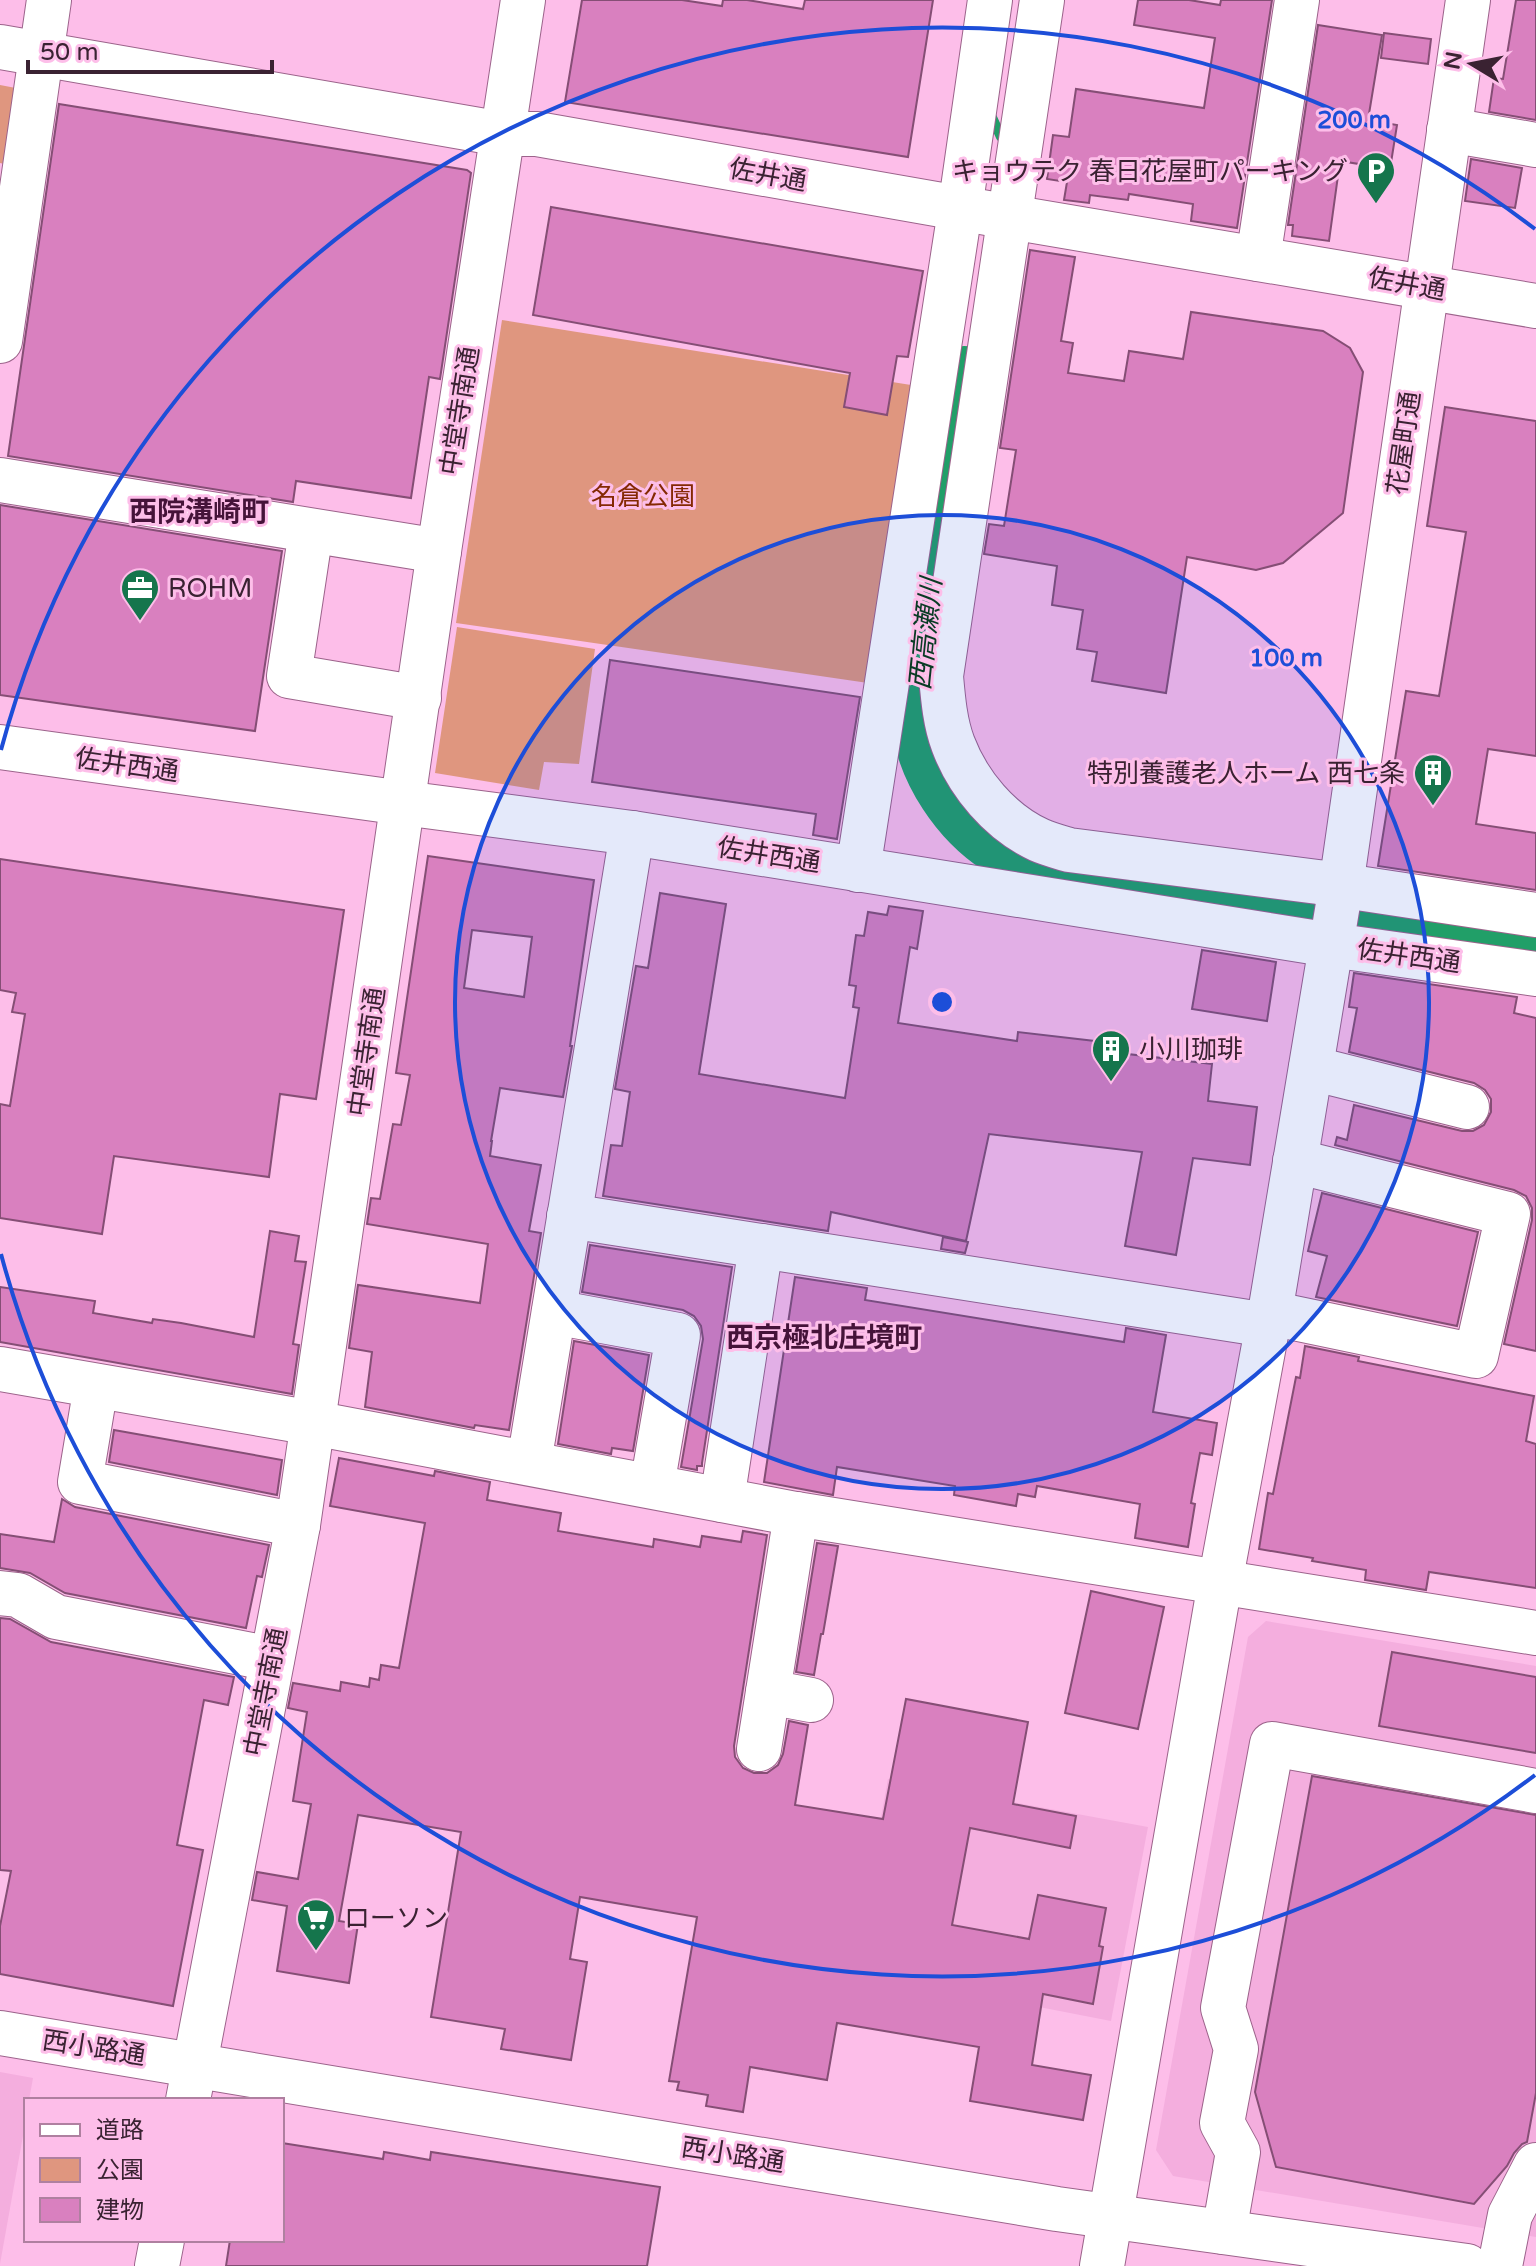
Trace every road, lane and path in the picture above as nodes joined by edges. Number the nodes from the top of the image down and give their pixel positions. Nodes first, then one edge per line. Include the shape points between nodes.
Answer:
1 (49, 0) edge
2 (523, 0) edge
3 (990, 0) edge
4 (1042, 0) edge
5 (1297, 0) edge
6 (1468, 0) edge
7 (21, 50) edge
8 (1449, 130) junction
9 (502, 134) junction
10 (1536, 145) edge
11 (986, 213) junction
12 (1258, 259) junction
13 (1426, 287) junction
14 (1536, 306) edge
15 (0, 341) edge
16 (0, 480) edge
17 (311, 531) junction
18 (439, 551) junction
19 (419, 698) junction
20 (0, 747) edge
21 (403, 803) junction
22 (632, 833) junction
23 (858, 870) junction
24 (1336, 914) junction
25 (1536, 915) edge
26 (1536, 974) edge
27 (1311, 1068) junction
28 (1467, 1107) dead end
29 (1295, 1161) junction
30 (569, 1216) junction
31 (761, 1246) junction
32 (554, 1312) junction
33 (1268, 1319) junction
34 (0, 1369) edge
35 (96, 1386) junction
36 (313, 1423) junction
37 (529, 1463) junction
38 (652, 1486) junction
39 (722, 1500) junction
40 (796, 1514) junction
41 (298, 1525) junction
42 (1220, 1583) junction
43 (0, 1593) edge
44 (1536, 1633) edge
45 (272, 1659) junction
46 (768, 1692) junction
47 (811, 1700) dead end
48 (759, 1749) dead end
49 (1536, 1791) edge
50 (0, 2033) edge
51 (191, 2082) edge
52 (1536, 2165) edge
53 (1110, 2217) junction
54 (1224, 2232) junction
55 (162, 2242) edge
56 (157, 2266) edge
57 (1102, 2266) edge
58 (1467, 2266) edge
59 (1500, 2266) edge

1 - 7 street
2 - 9 street, 中堂寺南通
3 - 11 street
4 - 11 street
5 - 12 street
6 - 8 street, 花屋町通
7 - 9 street, 佐井通
7 - 15 street
8 - 10 street
8 - 13 street, 花屋町通
9 - 11 street, 佐井通 via 537,134
9 - 18 street, 中堂寺南通
11 - 12 street, 佐井通
11 - 23 street
11 - 24 street via 941,676 953,744 990,805 1040,841
12 - 13 street, 佐井通
13 - 14 street, 佐井通
13 - 24 street, 花屋町通
16 - 17 street
17 - 18 street
17 - 19 street via 289,676
18 - 19 street, 中堂寺南通
19 - 21 street, 中堂寺南通
20 - 21 street, 佐井西通
21 - 22 street, 佐井西通
21 - 36 street, 中堂寺南通
22 - 23 street, 佐井西通
22 - 30 street
23 - 24 street, 佐井西通
24 - 25 street
24 - 26 street, 佐井西通
24 - 27 street, 花屋町通
27 - 28 street
27 - 29 street, 花屋町通
29 - 33 street, 花屋町通
29 - 33 street via 1508,1214 1476,1356
30 - 31 street
30 - 32 street
31 - 33 street
31 - 39 street
32 - 37 street
32 - 38 street via 678,1335
33 - 42 street, 花屋町通
34 - 35 street
35 - 36 street
35 - 41 street via 80,1482
36 - 37 street
36 - 41 street, 中堂寺南通
37 - 38 street
38 - 39 street
39 - 40 street
40 - 42 street
40 - 46 street
41 - 45 street, 中堂寺南通
42 - 44 street
42 - 53 street, 花屋町通
43 - 45 street via 18,1595 56,1617
45 - 51 street, 中堂寺南通
46 - 47 street
46 - 48 street
49 - 54 street via 1272,1744 1223,2008 1236,2049 1222,2123 1238,2152
50 - 51 street, 西小路通
51 - 53 street, 西小路通
52 - 59 street via 1510,2215
53 - 54 street, 西小路通
53 - 57 street, 花屋町通
54 - 58 street, 西小路通
55 - 56 street

